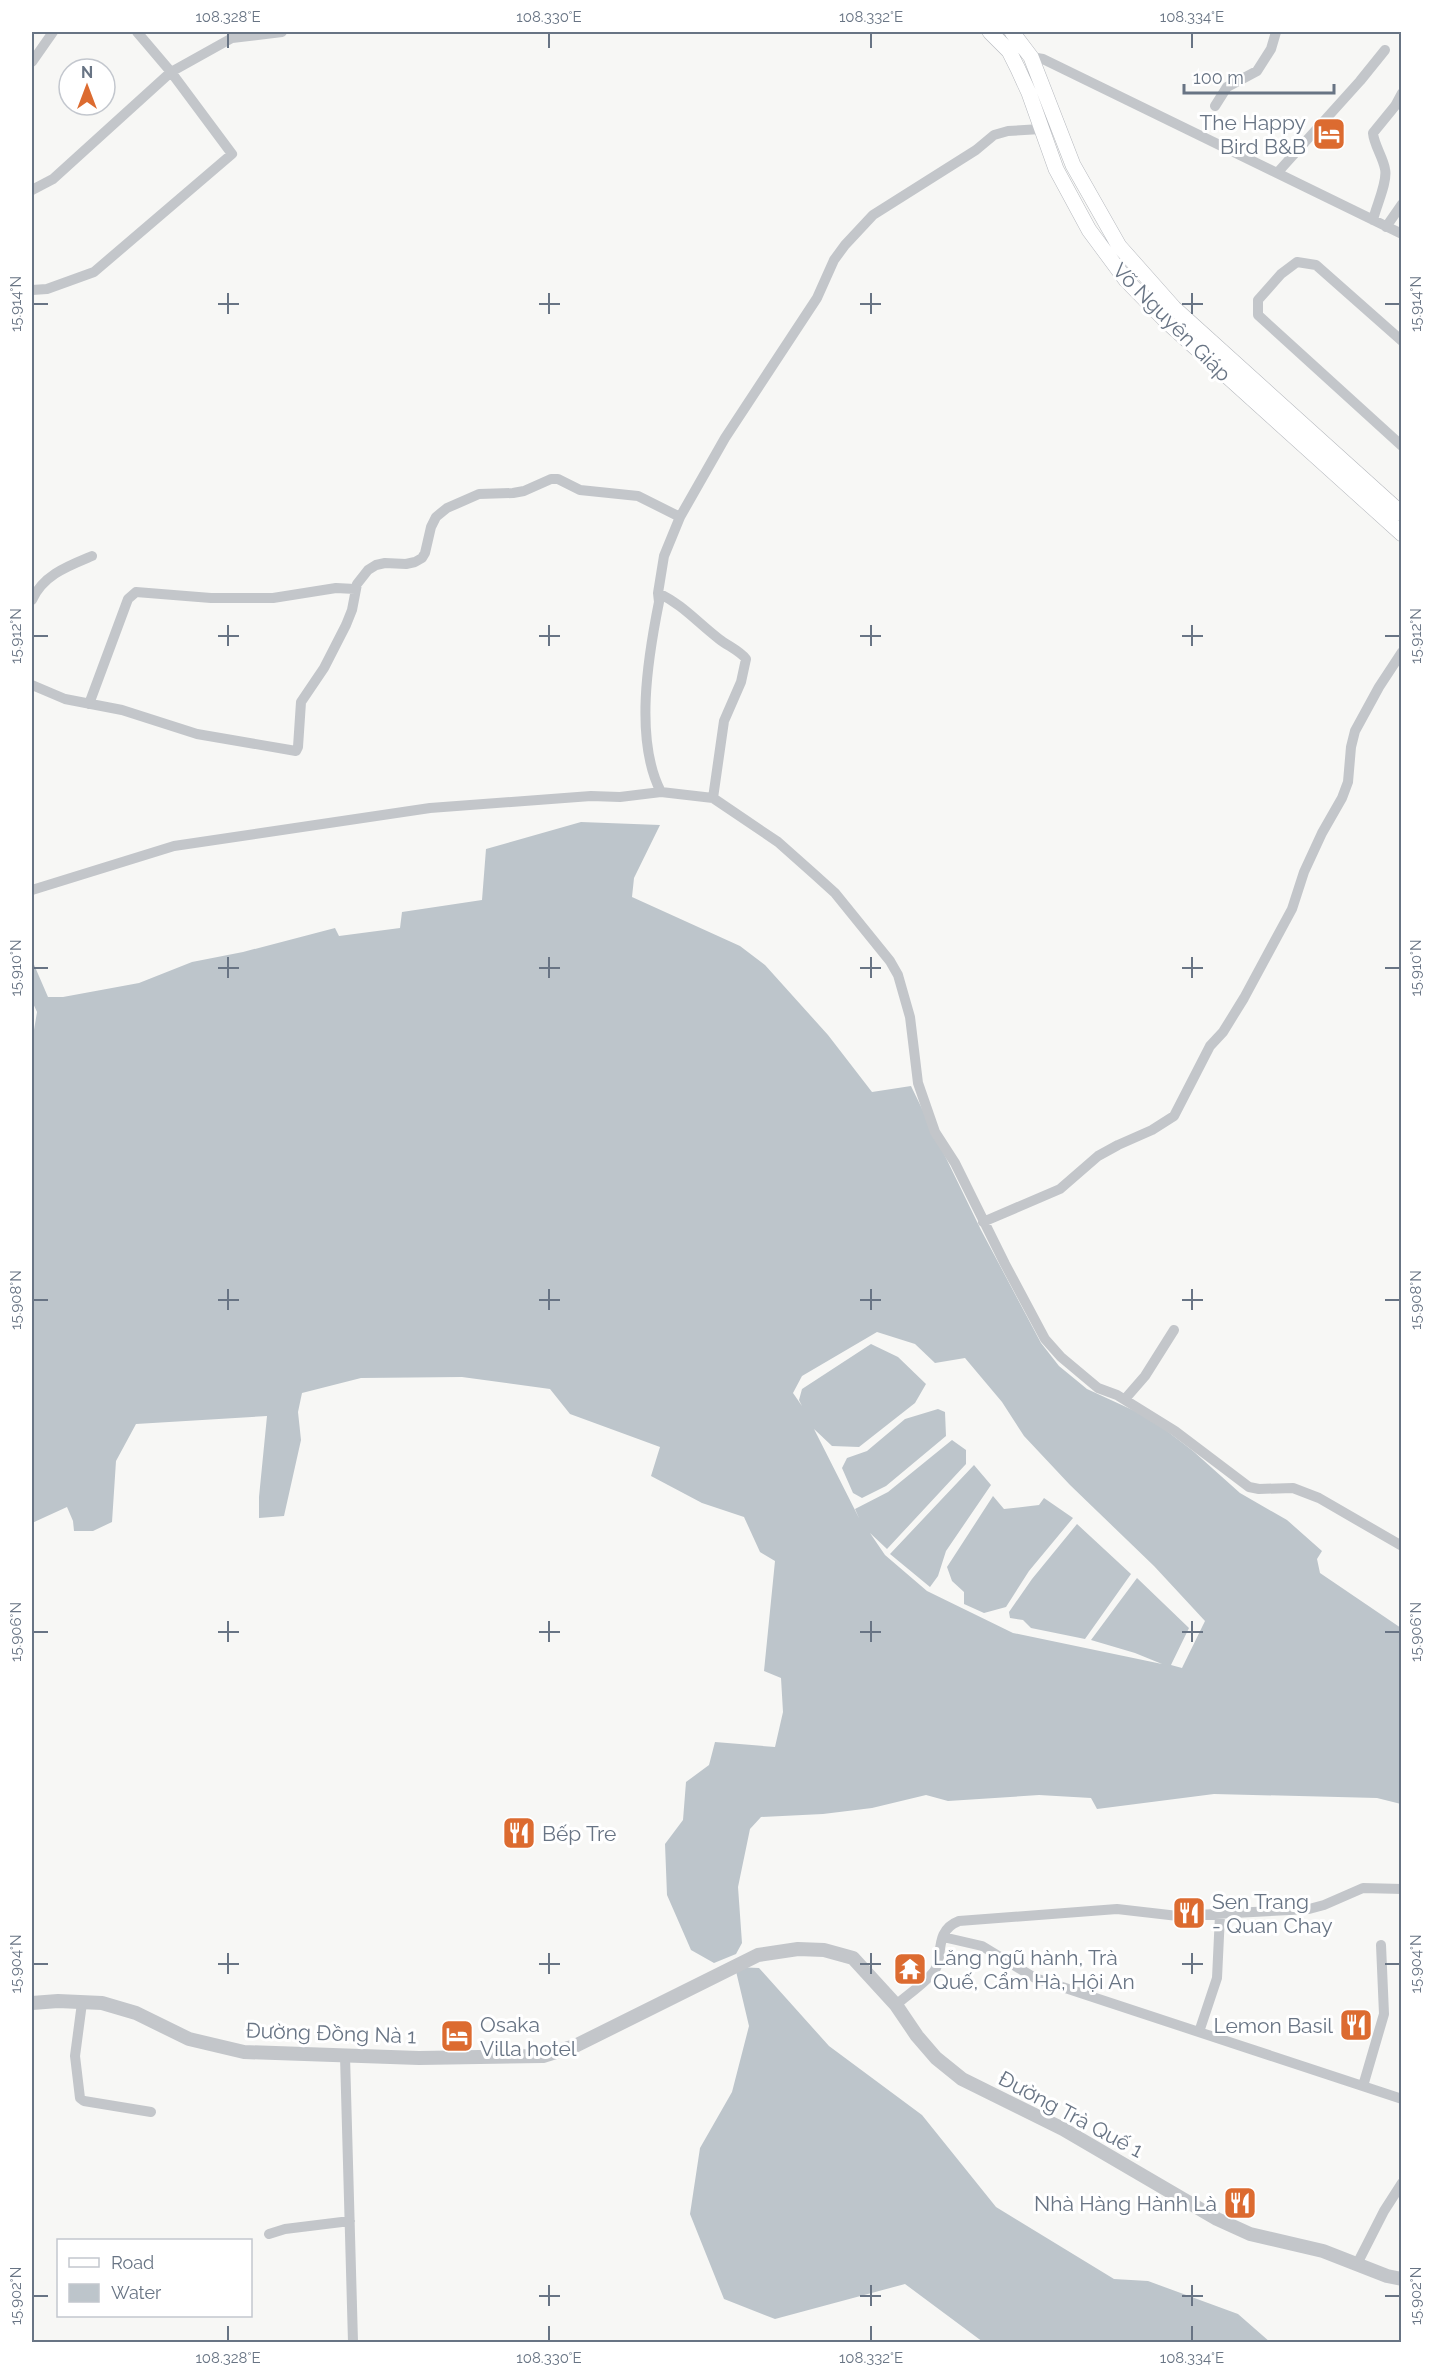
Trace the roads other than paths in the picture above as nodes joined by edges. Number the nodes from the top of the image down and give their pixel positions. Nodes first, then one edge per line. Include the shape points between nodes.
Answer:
1 (53, 32) edge
2 (137, 32) edge
3 (282, 32) edge
4 (990, 32) edge
5 (1012, 32) edge
6 (1276, 32) edge
7 (1385, 50) dead end
8 (1031, 57) junction
9 (32, 62) edge
10 (171, 72) junction
11 (1401, 93) edge
12 (1215, 106) dead end
13 (1041, 129) junction
14 (1278, 172) junction
15 (32, 190) edge
16 (1401, 204) edge
17 (1373, 220) junction
18 (1386, 227) junction
19 (1401, 234) edge
20 (32, 290) edge
21 (1401, 341) edge
22 (1401, 446) edge
23 (1401, 514) edge
24 (680, 517) junction
25 (1401, 534) edge
26 (92, 556) dead end
27 (355, 589) junction
28 (658, 593) junction
29 (32, 600) edge
30 (1401, 652) edge
31 (32, 685) edge
32 (89, 704) junction
33 (661, 792) junction
34 (713, 798) junction
35 (32, 890) edge
36 (983, 1222) junction
37 (1174, 1330) dead end
38 (1125, 1399) junction
39 (1401, 1546) edge
40 (1401, 1889) edge
41 (1220, 1915) junction
42 (943, 1937) junction
43 (1381, 1945) dead end
44 (758, 1955) joint
45 (32, 2003) edge
46 (82, 2003) junction
47 (896, 2006) junction
48 (1199, 2032) junction
49 (345, 2056) junction
50 (1363, 2086) junction
51 (1401, 2099) edge
52 (151, 2112) dead end
53 (1401, 2183) edge
54 (350, 2221) junction
55 (269, 2234) dead end
56 (1357, 2264) junction
57 (1401, 2279) edge
58 (353, 2343) edge

1 - 9 street
2 - 10 street
3 - 10 street via 232,38
4 - 13 main road, Võ Nguyên Giáp via 1009,51
5 - 8 main road, Võ Nguyên Giáp
6 - 12 street via 1257,71 1227,87
7 - 14 street
8 - 14 street via 1043,59
8 - 23 main road, Võ Nguyên Giáp via 1072,165 1119,246 1174,308
10 - 15 street via 53,179
10 - 20 street via 232,154 94,272 47,289
11 - 17 street via 1373,133 1386,178
13 - 24 street via 994,135 889,203 859,230 834,260 817,298 725,438
13 - 25 main road, Võ Nguyên Giáp via 1056,169 1089,230 1126,280
14 - 17 street
16 - 18 street
17 - 18 street
18 - 19 street
21 - 22 street via 1316,265 1293,264 1258,300 1258,315
24 - 27 street via 638,496 580,490 558,479 524,491 479,494 436,517 422,558 406,564 376,566 361,577
24 - 28 street via 664,556
26 - 29 street via 51,576
27 - 32 street via 336,588 273,598 135,592 128,599
27 - 32 street via 346,625 301,702 296,751 196,734
28 - 33 street via 646,709 651,769
28 - 34 street via 687,610 746,659 724,721
30 - 36 street via 1355,731 1348,782 1318,842 1292,909 1244,998 1210,1046 1174,1116 1152,1131 1098,1156 1060,1189
31 - 32 street
33 - 34 street
33 - 35 street via 430,808 174,846
34 - 36 street via 778,842 835,893 890,961 910,1017 918,1083 927,1110
36 - 38 street via 1045,1339 1098,1388
37 - 38 street
38 - 39 street via 1249,1487 1293,1488 1319,1498
40 - 41 street via 1363,1888 1309,1909
41 - 42 street via 1178,1916 1117,1909 959,1922 952,1924
41 - 48 street via 1217,1978
42 - 47 street via 936,1969
42 - 48 street via 982,1946 1035,1978
43 - 50 street via 1384,2014
44 - 47 street, Đường Trà Quế 1 via 798,1949 824,1950 853,1958
44 - 49 street, Đường Đồng Nà 1 via 574,2046 543,2056
45 - 46 street, Đường Đồng Nà 1
46 - 49 street, Đường Đồng Nà 1 via 122,2008 216,2047 244,2052
46 - 52 street via 75,2056 80,2098 84,2102
47 - 56 street, Đường Trà Quế 1 via 936,2058 962,2079 1063,2128 1217,2219 1250,2234 1323,2251
48 - 50 street
49 - 54 street
50 - 51 street
53 - 56 street
54 - 55 street
54 - 58 street
56 - 57 street, Đường Trà Quế 1

